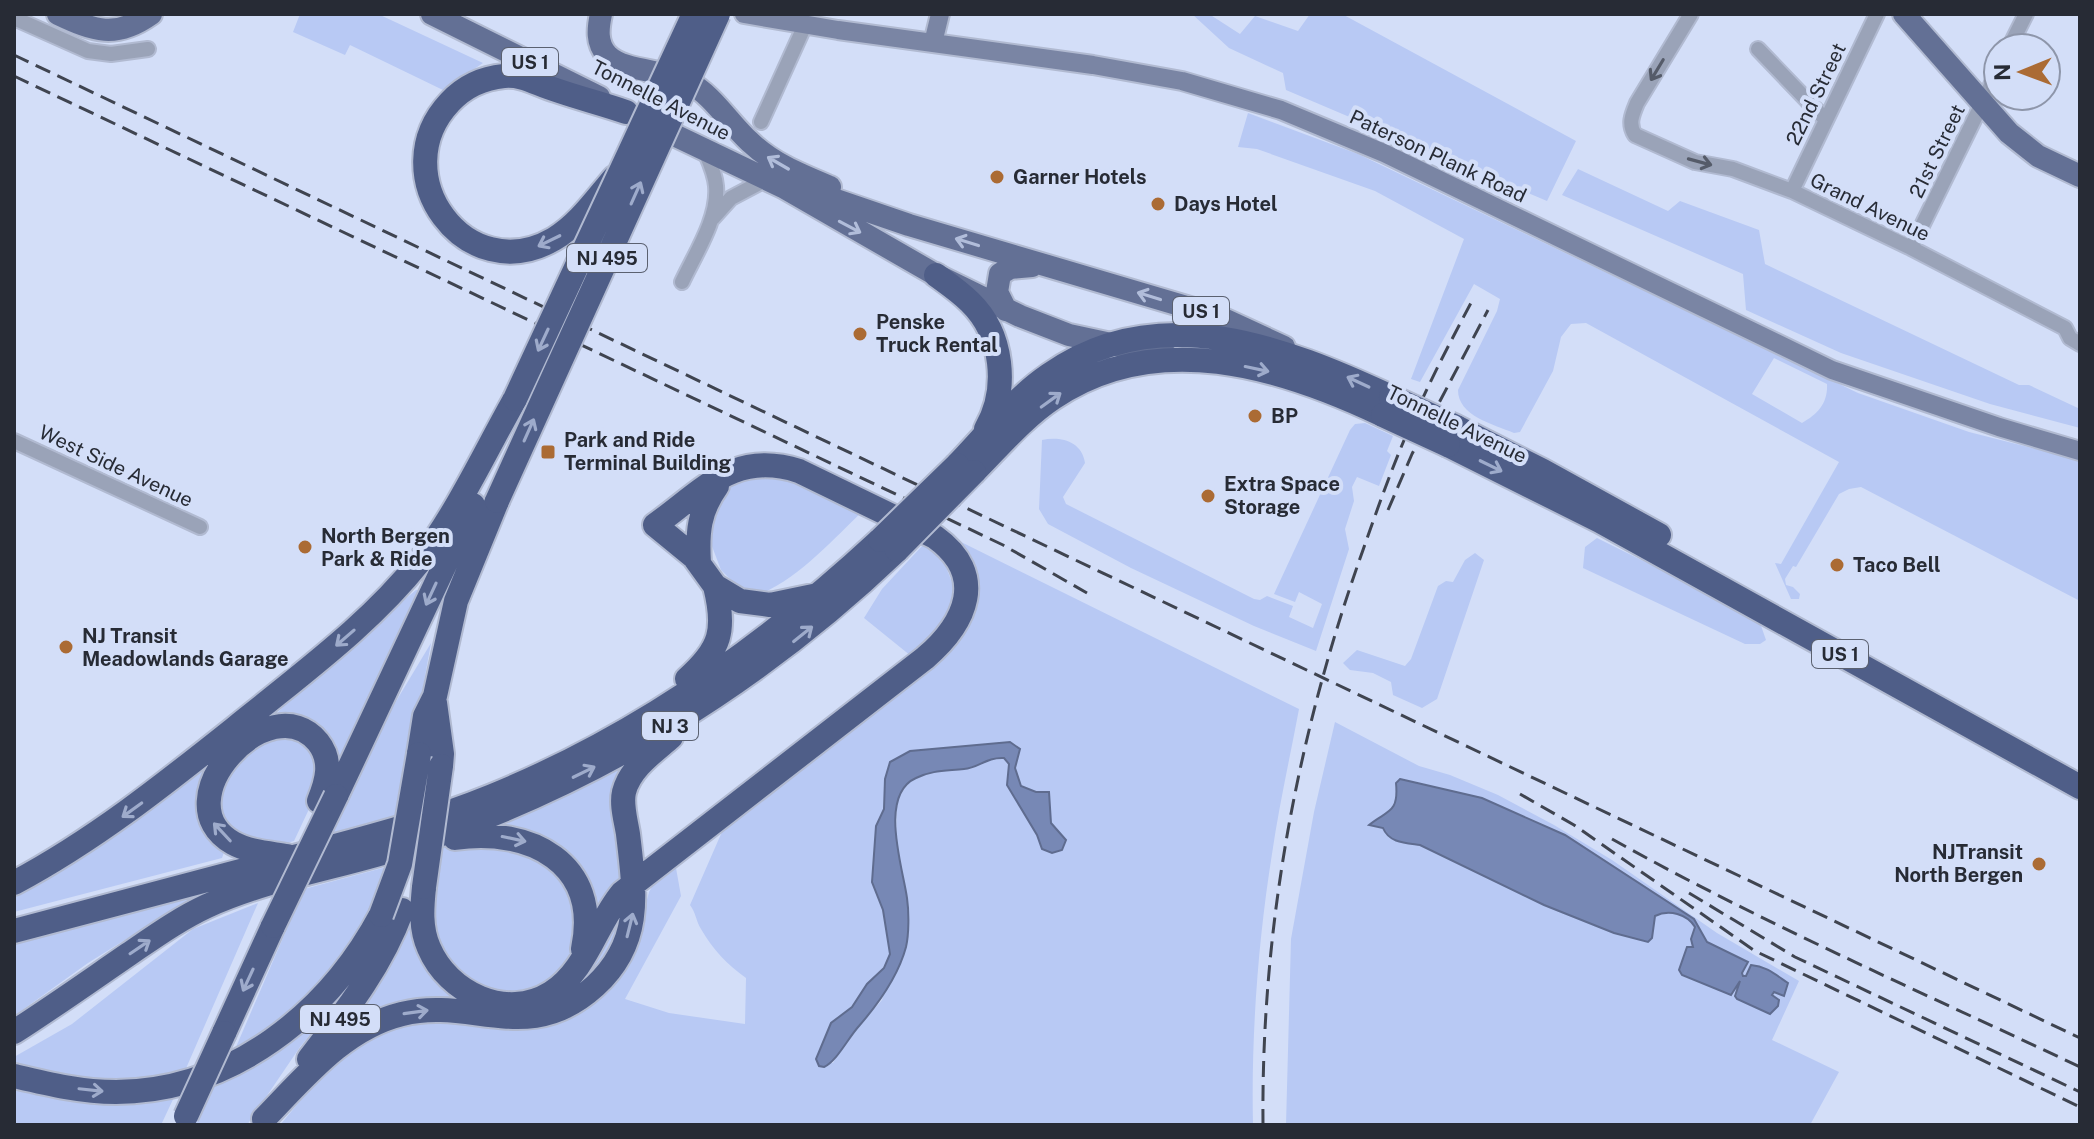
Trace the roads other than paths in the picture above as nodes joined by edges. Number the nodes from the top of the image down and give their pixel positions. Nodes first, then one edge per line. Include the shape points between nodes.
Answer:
1 (58, 14) edge
2 (151, 14) edge
3 (432, 14) edge
4 (601, 14) edge
5 (694, 14) edge
6 (718, 14) edge
7 (744, 14) edge
8 (940, 14) edge
9 (1691, 14) edge
10 (1877, 14) edge
11 (1904, 14) edge
12 (2026, 14) edge
13 (14, 18) edge
14 (805, 25) junction
15 (2017, 32) edge
16 (933, 43) junction
17 (148, 49) dead end
18 (1758, 49) dead end
19 (1982, 100) edge
20 (1982, 103) edge
21 (626, 112) junction
22 (1992, 112) edge
23 (1825, 119) junction
24 (761, 122) dead end
25 (704, 149) junction
26 (624, 168) junction
27 (2080, 176) edge
28 (775, 183) junction
29 (1792, 191) junction
30 (872, 212) junction
31 (709, 225) junction
32 (1911, 248) junction
33 (1041, 265) junction
34 (936, 275) junction
35 (682, 282) dead end
36 (1006, 310) junction
37 (2080, 344) edge
38 (1106, 345) junction
39 (1180, 358) junction
40 (1325, 366) junction
41 (1387, 406) junction
42 (14, 441) edge
43 (2080, 451) edge
44 (967, 463) junction
45 (727, 473) junction
46 (1604, 514) junction
47 (699, 523) junction
48 (466, 524) junction
49 (200, 527) dead end
50 (660, 528) junction
51 (889, 545) junction
52 (699, 563) junction
53 (715, 586) junction
54 (818, 595) junction
55 (721, 695) junction
56 (636, 724) junction
57 (431, 757) junction
58 (2080, 770) edge
59 (2080, 787) edge
60 (328, 798) junction
61 (409, 845) junction
62 (293, 857) junction
63 (14, 883) edge
64 (635, 883) junction
65 (391, 912) junction
66 (14, 931) edge
67 (578, 964) junction
68 (15, 1038) edge
69 (14, 1076) edge
70 (184, 1120) edge
71 (262, 1122) edge

1 - 2 main road via 110,31
3 - 21 main road, Tonnelle Avenue / US 1
30 -> 4 main road via 769,158 687,81 614,61 600,46
5 - 26 highway, NJ 495, bridge
48 -> 6 highway, NJ 495, bridge
7 - 14 main road, Paterson Plank Road
8 - 16 main road
9 -> 29 street, Grand Avenue via 1637,103 1631,129 1642,140 1695,162 1733,169
10 - 23 street, 22nd Street
11 - 19 main road
12 - 15 street
13 - 17 street via 88,51
14 - 16 main road, Paterson Plank Road
14 - 24 street
16 - 43 main road, Paterson Plank Road via 1182,81 1281,110 1384,153 1832,370
18 - 23 street
20 - 32 street, 21st Street
21 - 25 main road, Tonnelle Avenue / US 1
26 -> 21 highway, bridge via 576,222 546,243 510,252 488,249 454,229 434,203 425,153 441,113 457,96 502,76 521,77
22 - 27 main road via 2038,156
23 - 29 street, 22nd Street
25 - 28 main road, Tonnelle Avenue / US 1
25 - 31 street via 716,187
26 -> 48 highway, NJ 495, bridge via 515,399
28 - 30 main road, Tonnelle Avenue / US 1
28 - 31 street via 731,198
28 -> 34 main road, Tonnelle Avenue / US 1
29 - 32 street, Grand Avenue
33 -> 30 main road, Tonnelle Avenue / US 1
31 - 35 street
32 - 37 street, Grand Avenue via 2065,328
33 - 36 main road via 1000,274 997,292
40 -> 33 main road, Tonnelle Avenue / US 1 via 1217,316
34 - 36 main road, Tonnelle Avenue / US 1
34 - 44 highway via 978,311 999,359 996,406
36 - 38 main road, Tonnelle Avenue / US 1
38 - 39 main road, Tonnelle Avenue / US 1
38 - 40 highway, NJ 3 via 1166,335 1209,336
38 - 44 highway, NJ 3 via 1045,377
39 -> 41 highway, Tonnelle Avenue / US 1 via 1240,365
44 -> 39 highway, NJ 3 via 1068,388 1123,366
41 -> 40 highway, Tonnelle Avenue / US 1
41 - 46 highway, Tonnelle Avenue / US 1, bridge
42 - 49 street, West Side Avenue
44 - 51 highway, NJ 3, bridge
45 - 47 highway
45 - 50 highway
45 - 64 highway via 778,464 935,537 946,545 964,577 962,618 946,641
46 - 58 highway, Tonnelle Avenue / US 1
46 - 59 highway, Tonnelle Avenue / US 1
47 - 50 highway via 686,536
47 - 52 highway
48 - 57 highway, NJ 495 via 436,707 425,716
48 -> 60 highway, NJ 495
48 -> 63 highway via 348,636 138,806
50 - 52 highway
51 - 54 highway, NJ 3
55 -> 51 highway, NJ 3 via 823,617
52 - 53 highway
53 - 54 highway via 760,606
53 - 56 highway via 721,625 714,651
54 - 56 highway, NJ 3 via 723,670
61 -> 55 highway, NJ 3 via 579,775
55 - 64 highway via 643,761 628,783 624,801
56 - 62 highway, NJ 3 via 477,802
57 - 65 highway, bridge
57 - 67 highway, bridge via 422,919 428,947 442,970 474,996 508,1005 551,993
62 -> 60 highway via 242,847 218,830 210,806 216,775 250,738 275,728 296,729 314,738 326,756
60 -> 70 highway, NJ 495, bridge
61 -> 67 highway via 489,835 515,838 546,851 571,876 585,907
68 -> 61 highway, NJ 3 via 76,990 214,903
62 - 66 highway, NJ 3
64 - 67 highway via 616,900
71 -> 64 highway via 342,1044 389,1018 430,1010 528,1017 580,998 604,977 623,949 633,919
69 -> 65 highway via 117,1092 167,1087 217,1071 279,1036 318,1004
65 - 71 highway, NJ 495 via 386,950 363,989

